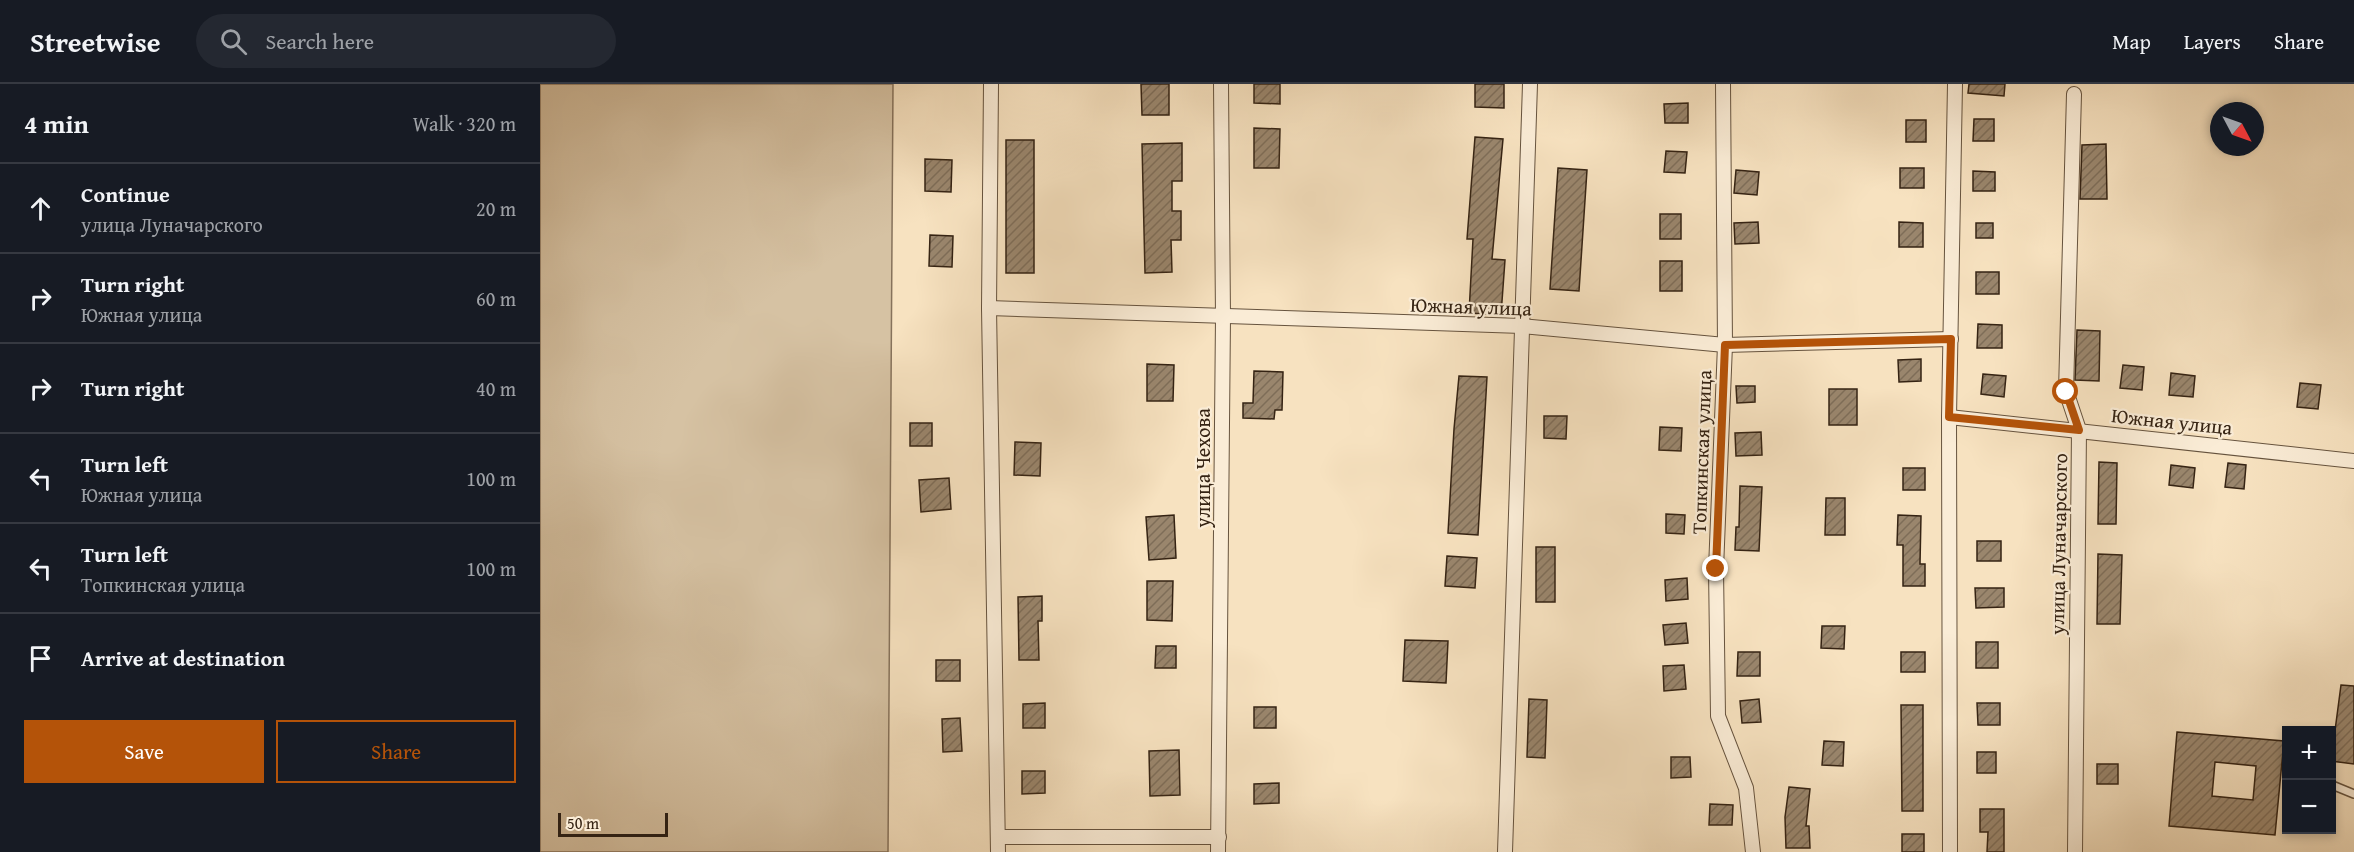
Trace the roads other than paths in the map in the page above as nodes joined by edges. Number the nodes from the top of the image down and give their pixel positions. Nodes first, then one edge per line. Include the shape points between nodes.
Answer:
1 (991, 84) edge
2 (1221, 84) edge
3 (1530, 84) edge
4 (1723, 84) edge
5 (1955, 84) edge
6 (2074, 94) dead end
7 (989, 308) junction
8 (1223, 317) junction
9 (1522, 326) junction
10 (1951, 339) junction
11 (1725, 345) junction
12 (1949, 417) junction
13 (2079, 430) junction
14 (2354, 461) edge
15 (2336, 787) edge
16 (2354, 794) edge
17 (998, 837) junction
18 (1219, 837) junction
19 (998, 852) edge
20 (1218, 852) edge
21 (1505, 852) edge
22 (1753, 852) edge
23 (1950, 852) edge
24 (2074, 852) edge

1 - 7 street
2 - 8 street, улица Чехова
3 - 9 street
4 - 11 street, Топкинская улица
5 - 10 street
6 - 13 street, улица Луначарского via 2066,392
7 - 8 street, Южная улица
7 - 17 street
8 - 9 street, Южная улица
8 - 18 street, улица Чехова
9 - 11 street, Южная улица
9 - 21 street
10 - 11 street, Южная улица
10 - 12 street
11 - 22 street, Топкинская улица via 1716,569 1718,716 1746,788
12 - 13 street, Южная улица
12 - 23 street
13 - 14 street, Южная улица
13 - 24 street, улица Луначарского
15 - 16 lane
17 - 18 street
17 - 19 street
18 - 20 street, улица Чехова

